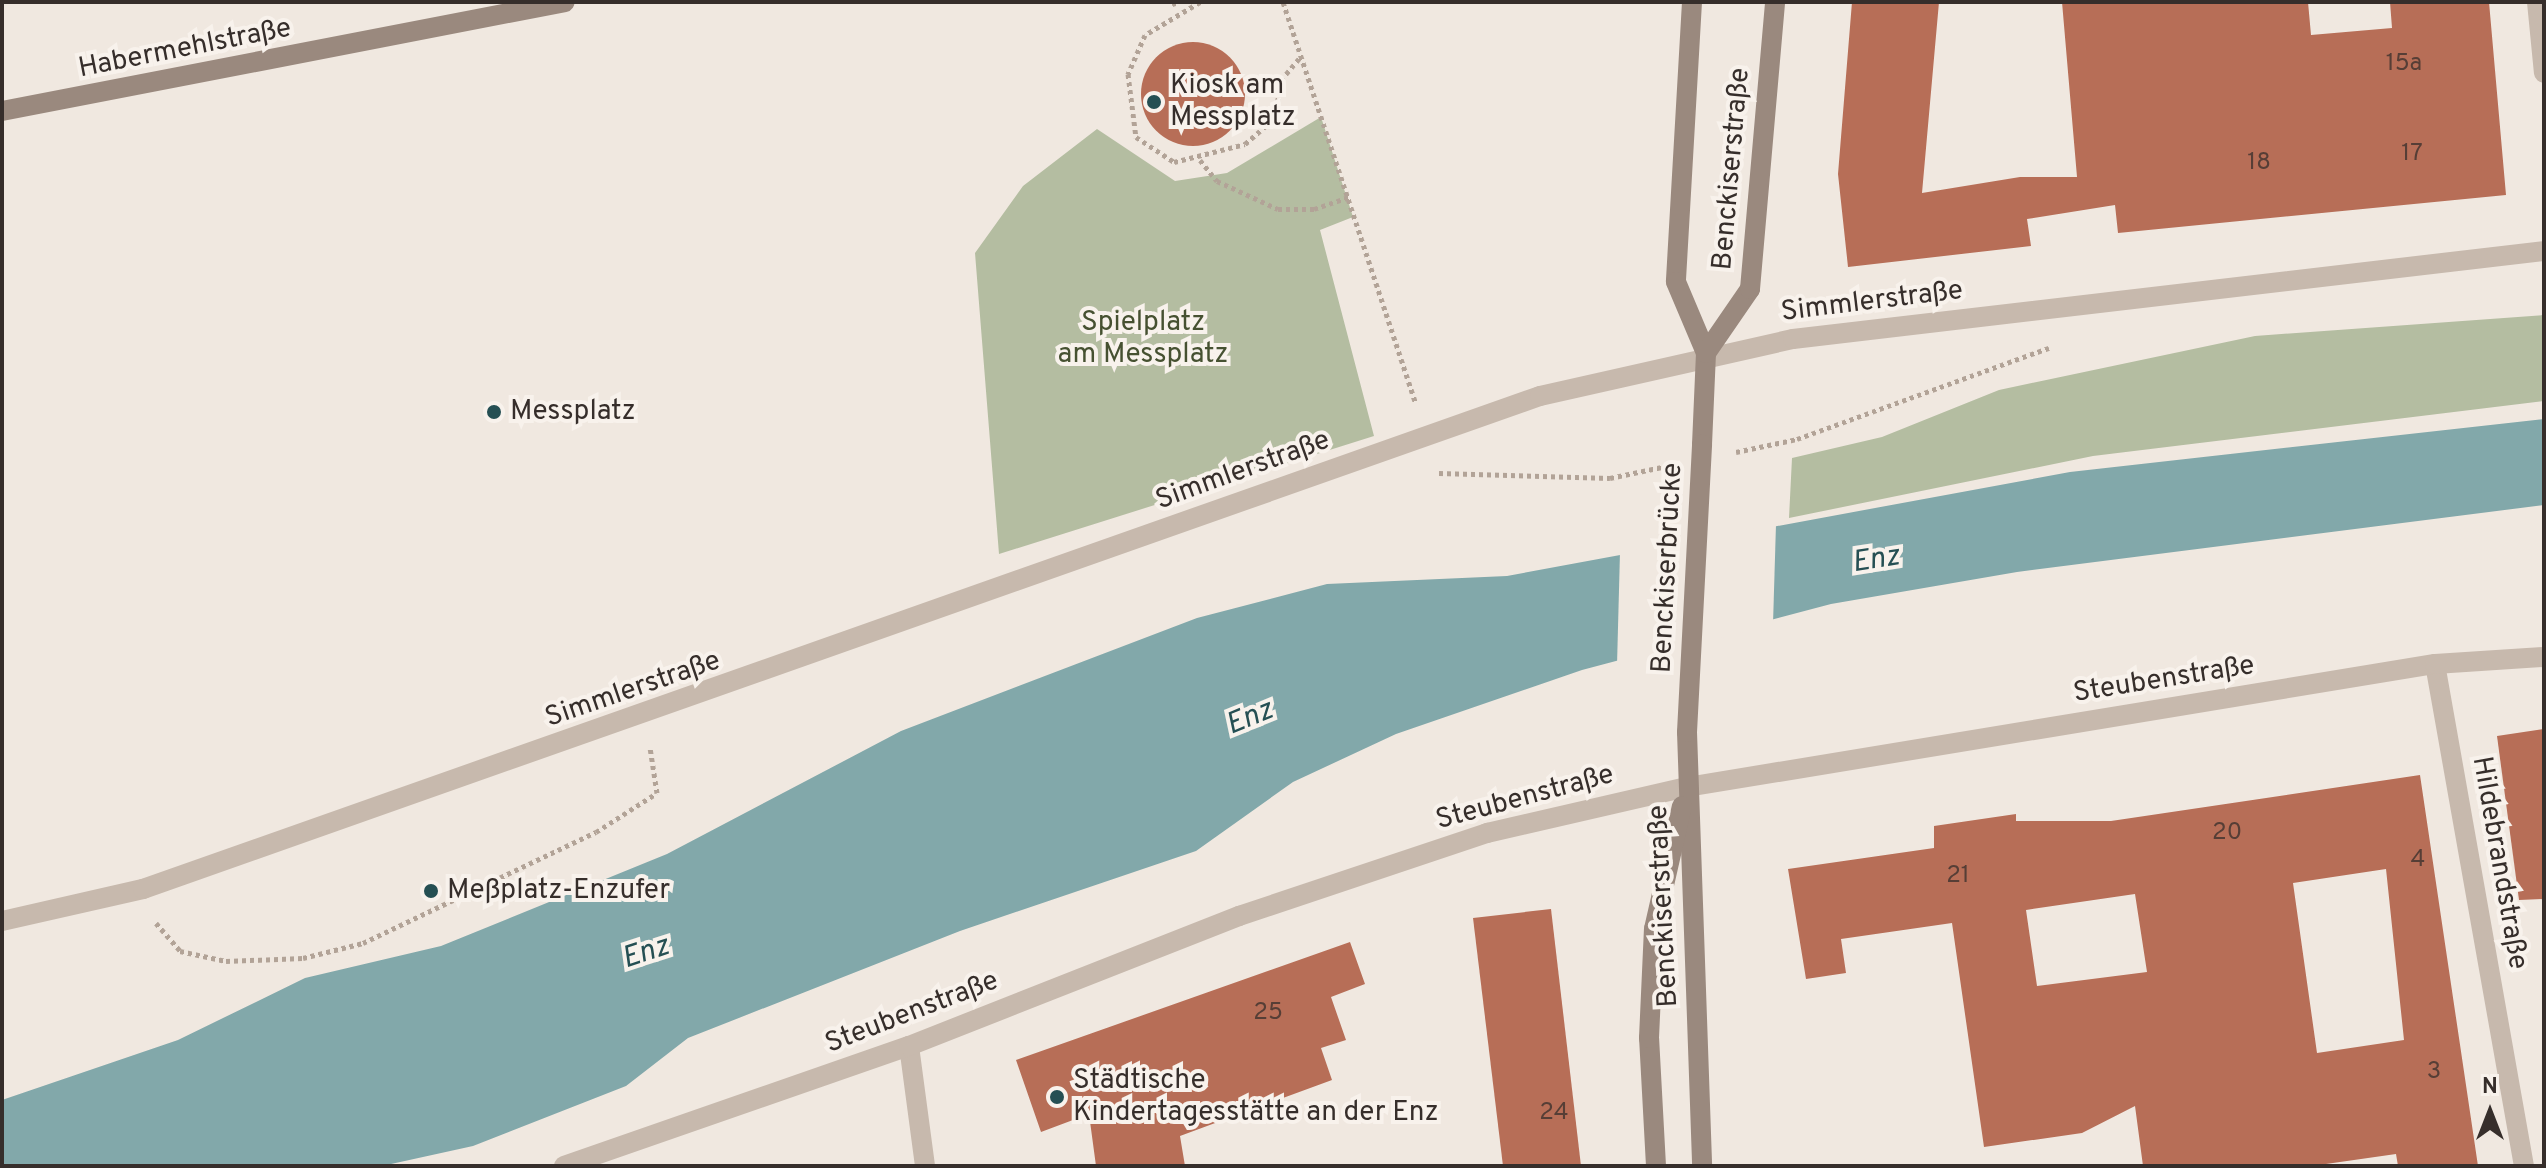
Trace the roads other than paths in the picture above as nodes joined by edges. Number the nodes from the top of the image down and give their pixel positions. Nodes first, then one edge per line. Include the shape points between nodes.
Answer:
1 (565, 2) edge
2 (1692, 2) edge
3 (1775, 2) edge
4 (2537, 2) edge
5 (2544, 73) edge
6 (2, 111) edge
7 (2544, 251) edge
8 (1706, 353) junction
9 (2544, 657) edge
10 (2435, 664) junction
11 (1687, 787) junction
12 (2, 921) edge
13 (909, 1046) junction
14 (564, 1166) edge
15 (925, 1166) edge
16 (1656, 1166) edge
17 (1702, 1166) edge
18 (2524, 1166) edge

1 - 6 street, Habermehlstraße
2 - 8 street, Benckiserstraße via 1676,282
3 - 8 street, Benckiserstraße via 1750,289
4 - 5 street
7 - 8 street, Simmlerstraße via 2127,294
8 - 11 street, Benckiserbrücke, bridge
8 - 12 street, Simmlerstraße via 1540,396 143,889
9 - 10 street, Steubenstraße
10 - 11 street, Steubenstraße
10 - 18 street, Hildebrandstraße
11 - 13 street, Steubenstraße via 1458,842 1239,916
11 - 16 street, Benckiserstraße via 1654,929 1649,1038
11 - 17 street, Benckiserstraße via 1698,929
13 - 14 street, Steubenstraße
13 - 15 street

